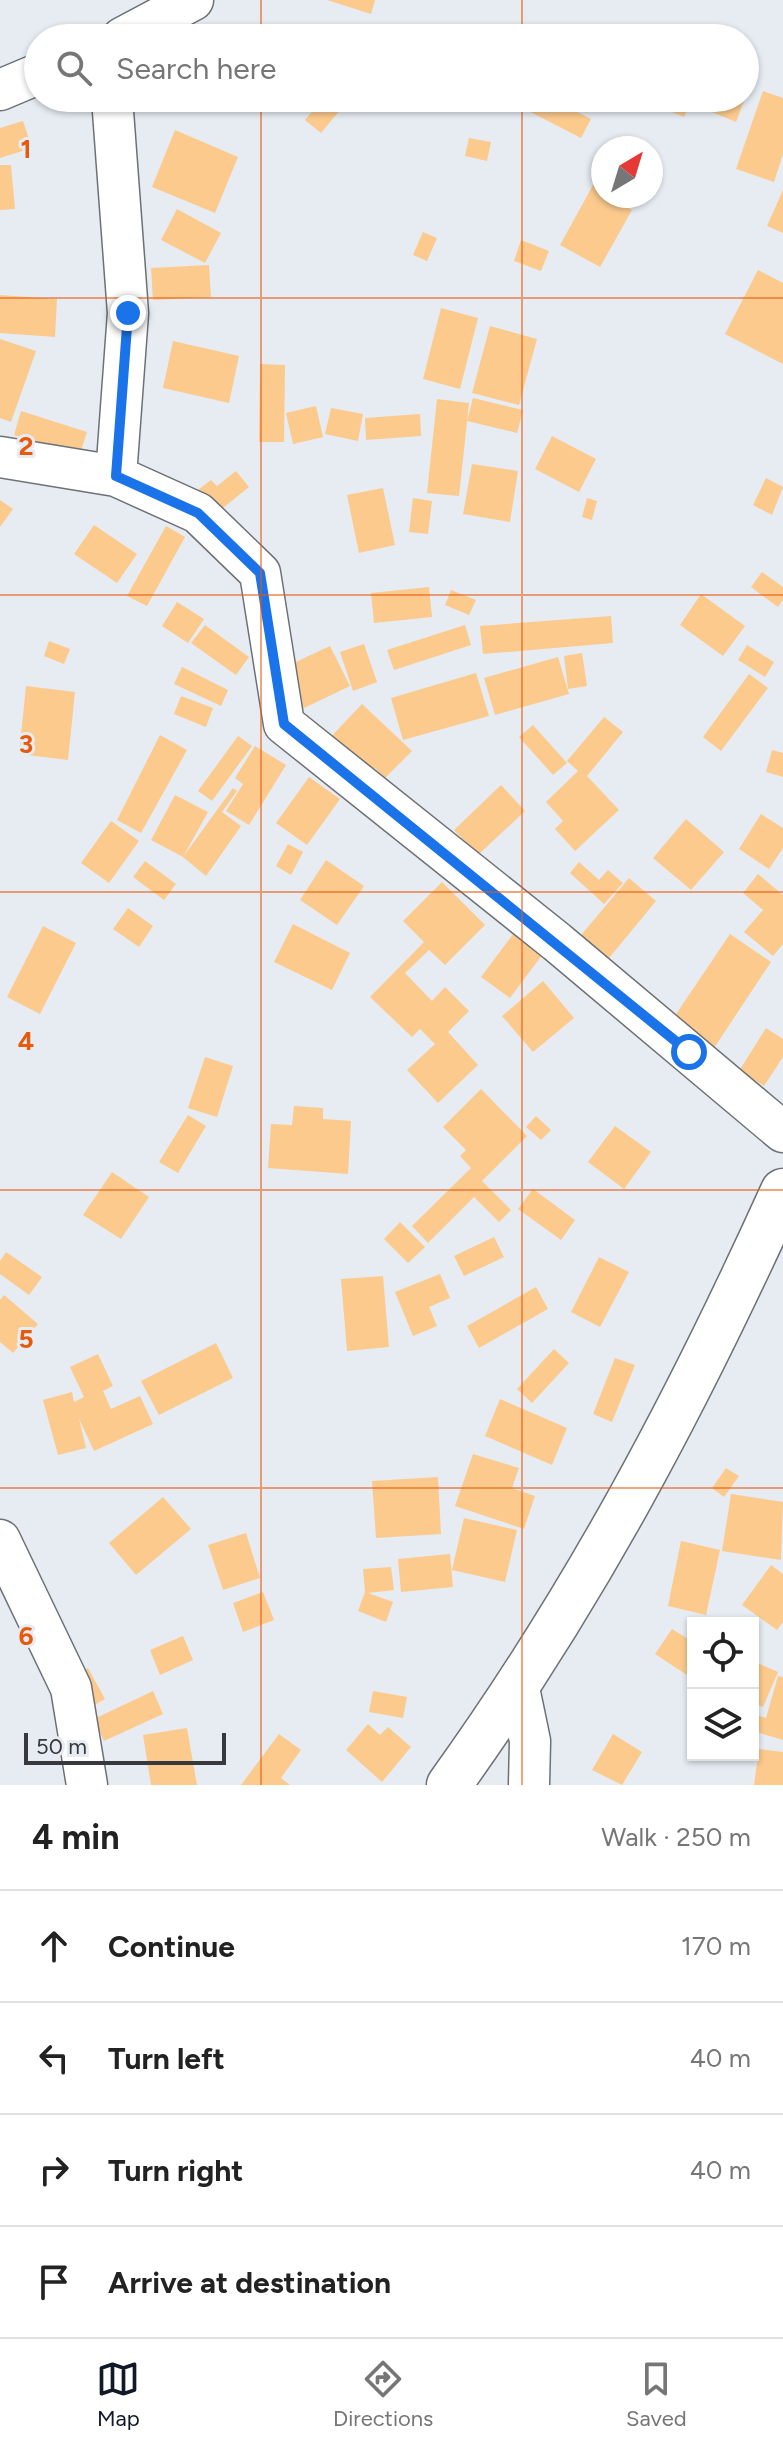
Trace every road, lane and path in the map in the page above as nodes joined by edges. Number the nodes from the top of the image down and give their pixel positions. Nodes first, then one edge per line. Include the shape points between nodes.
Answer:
1 (193, 0) edge
2 (148, 24) edge
3 (24, 80) edge
4 (0, 90) edge
5 (113, 112) edge
6 (0, 457) edge
7 (116, 476) junction
8 (783, 1132) edge
9 (783, 1191) edge
10 (0, 1540) edge
11 (519, 1688) junction
12 (87, 1785) edge
13 (449, 1785) edge
14 (529, 1785) edge

1 - 2 street
3 - 4 street
5 - 7 street via 128,313
6 - 7 street
7 - 8 street via 198,513 260,573 284,724 557,942
9 - 11 main road via 651,1466
10 - 12 street via 71,1688
11 - 13 main road
11 - 14 street via 530,1741

